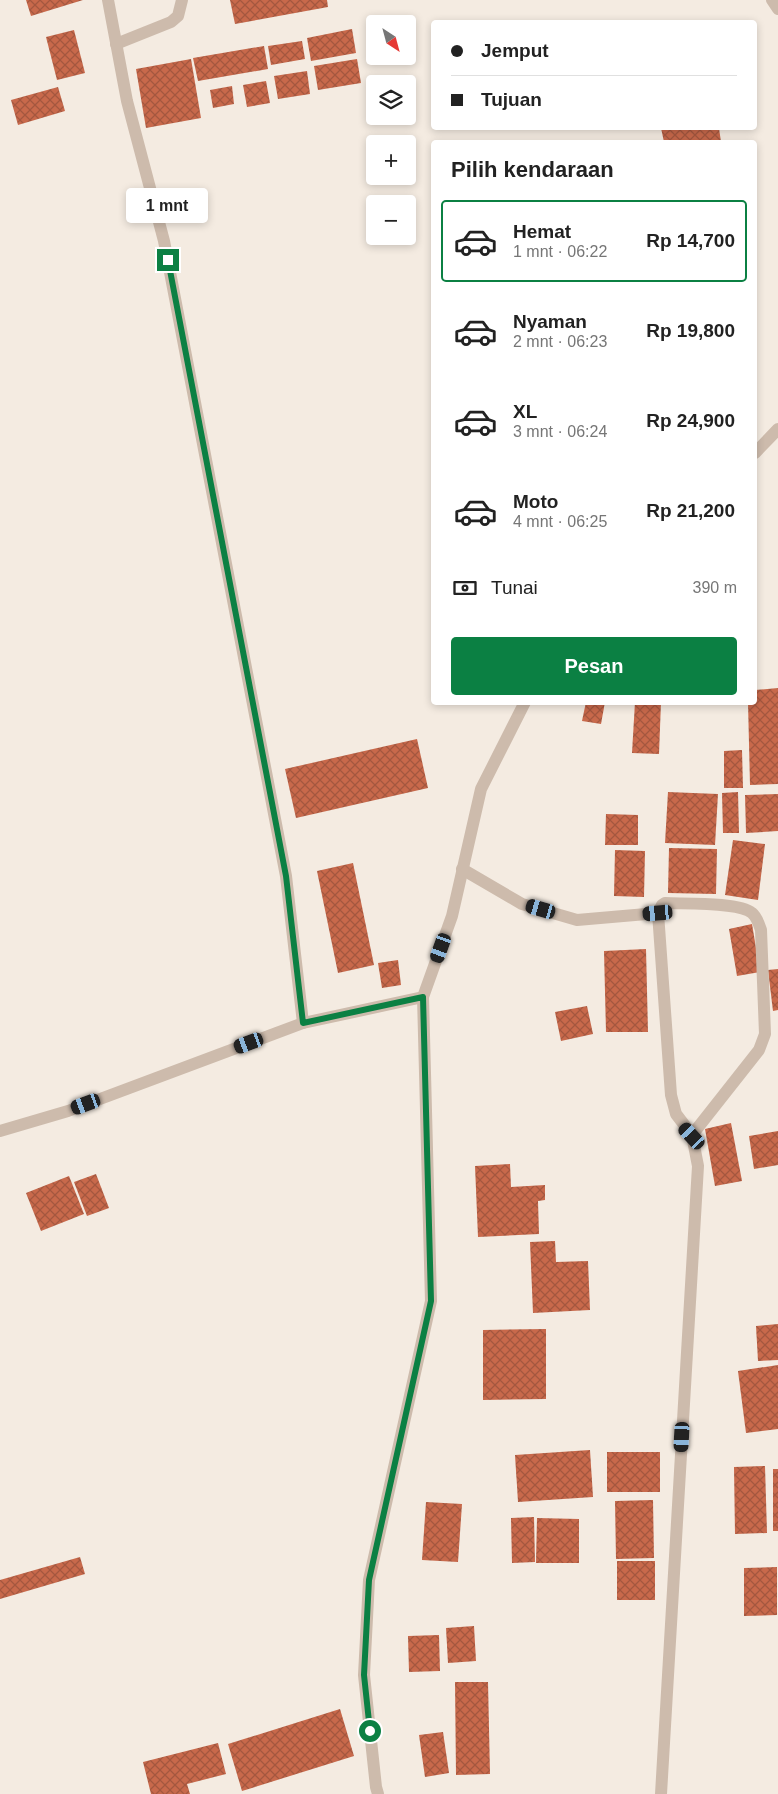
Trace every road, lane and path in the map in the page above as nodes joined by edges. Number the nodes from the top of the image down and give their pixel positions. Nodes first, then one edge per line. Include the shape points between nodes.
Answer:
1 (108, 0) edge
2 (182, 0) edge
3 (772, 0) edge
4 (778, 9) edge
5 (116, 44) junction
6 (778, 429) edge
7 (757, 451) edge
8 (524, 705) edge
9 (462, 869) junction
10 (658, 913) junction
11 (423, 997) junction
12 (303, 1023) junction
13 (0, 1131) edge
14 (692, 1136) junction
15 (378, 1794) edge
16 (661, 1794) edge

1 - 5 street
2 - 5 street via 178,16 171,22
3 - 4 street
5 - 12 street via 127,101 164,241 284,866
6 - 7 street
8 - 9 street via 482,789
9 - 10 street via 522,904 577,920
9 - 11 street via 452,916
10 - 14 street via 671,1095 676,1114
10 - 14 street via 665,903 741,907 752,913 761,930 765,1034 759,1050
11 - 12 street
11 - 15 street via 431,1301 369,1580 364,1675
12 - 13 street via 68,1111
14 - 16 street via 698,1166

